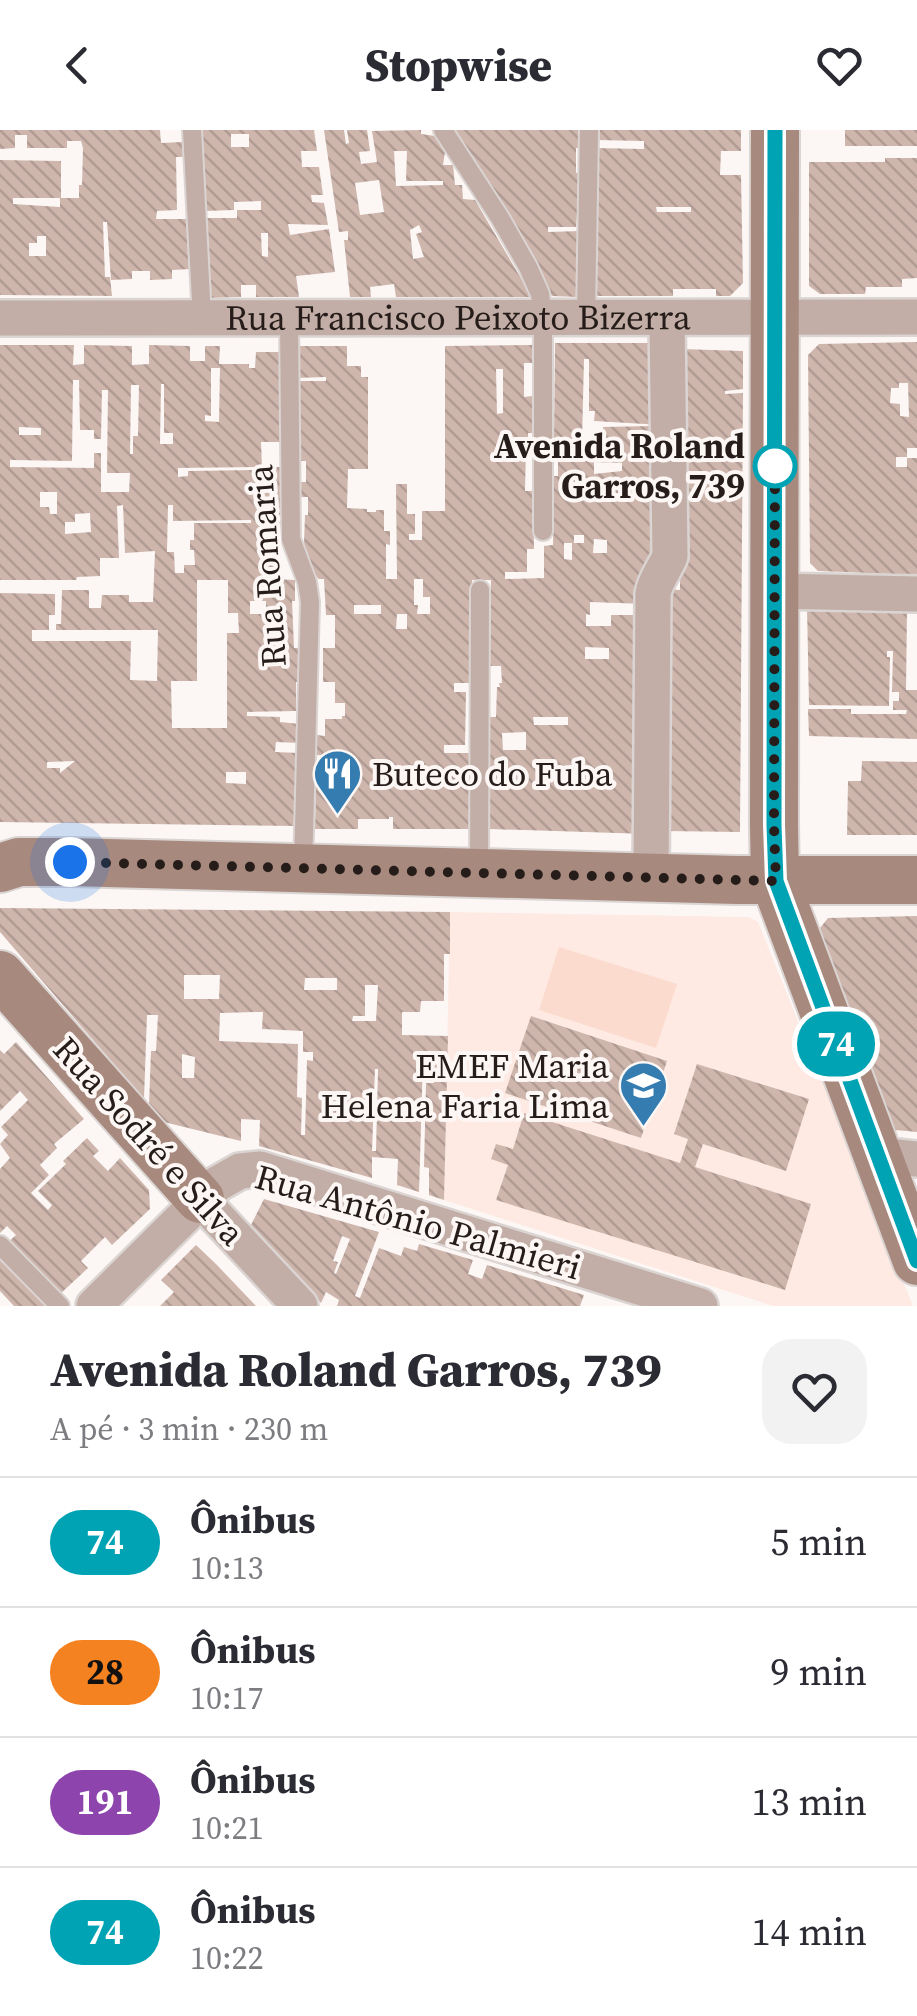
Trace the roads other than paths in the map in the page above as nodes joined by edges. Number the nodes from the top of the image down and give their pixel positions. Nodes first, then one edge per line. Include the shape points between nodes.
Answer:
1 (192, 130) edge
2 (442, 130) edge
3 (589, 130) edge
4 (775, 130) edge
5 (289, 317) junction
6 (917, 317) edge
7 (0, 318) edge
8 (202, 318) junction
9 (543, 318) junction
10 (586, 318) junction
11 (667, 318) junction
12 (775, 318) junction
13 (543, 531) dead end
14 (480, 590) dead end
15 (776, 591) junction
16 (917, 594) edge
17 (0, 868) edge
18 (302, 869) junction
19 (479, 873) junction
20 (651, 878) junction
21 (917, 880) edge
22 (776, 881) junction
23 (0, 975) edge
24 (897, 1157) edge
25 (200, 1199) junction
26 (0, 1246) edge
27 (917, 1261) edge
28 (60, 1306) edge
29 (94, 1306) edge
30 (300, 1306) edge
31 (700, 1306) edge

1 - 8 lane
2 - 9 lane via 528,268
3 - 10 lane
4 - 12 main road
5 - 8 street, Rua Francisco Peixoto Bizerra
5 - 9 street, Rua Francisco Peixoto Bizerra
5 - 18 lane, Rua Romaria via 291,539 310,602
6 - 12 street, Rua Francisco Peixoto Bizerra
7 - 8 street, Rua Francisco Peixoto Bizerra
9 - 10 street, Rua Francisco Peixoto Bizerra
9 - 13 lane
10 - 11 street, Rua Francisco Peixoto Bizerra
11 - 12 street, Rua Francisco Peixoto Bizerra
11 - 20 street via 670,556 654,584
12 - 15 main road
14 - 19 lane
15 - 16 street
15 - 22 main road
17 - 18 main road via 70,862
18 - 19 main road
19 - 20 main road
20 - 22 main road
21 - 22 main road
22 - 24 main road
23 - 25 main road, Rua Sodré e Silva
24 - 27 main road
25 - 29 street, Rua Antônio Palmieri
25 - 30 street, Rua Sodré e Silva
25 - 31 street, Rua Antônio Palmieri via 240,1171 260,1170
26 - 28 lane

